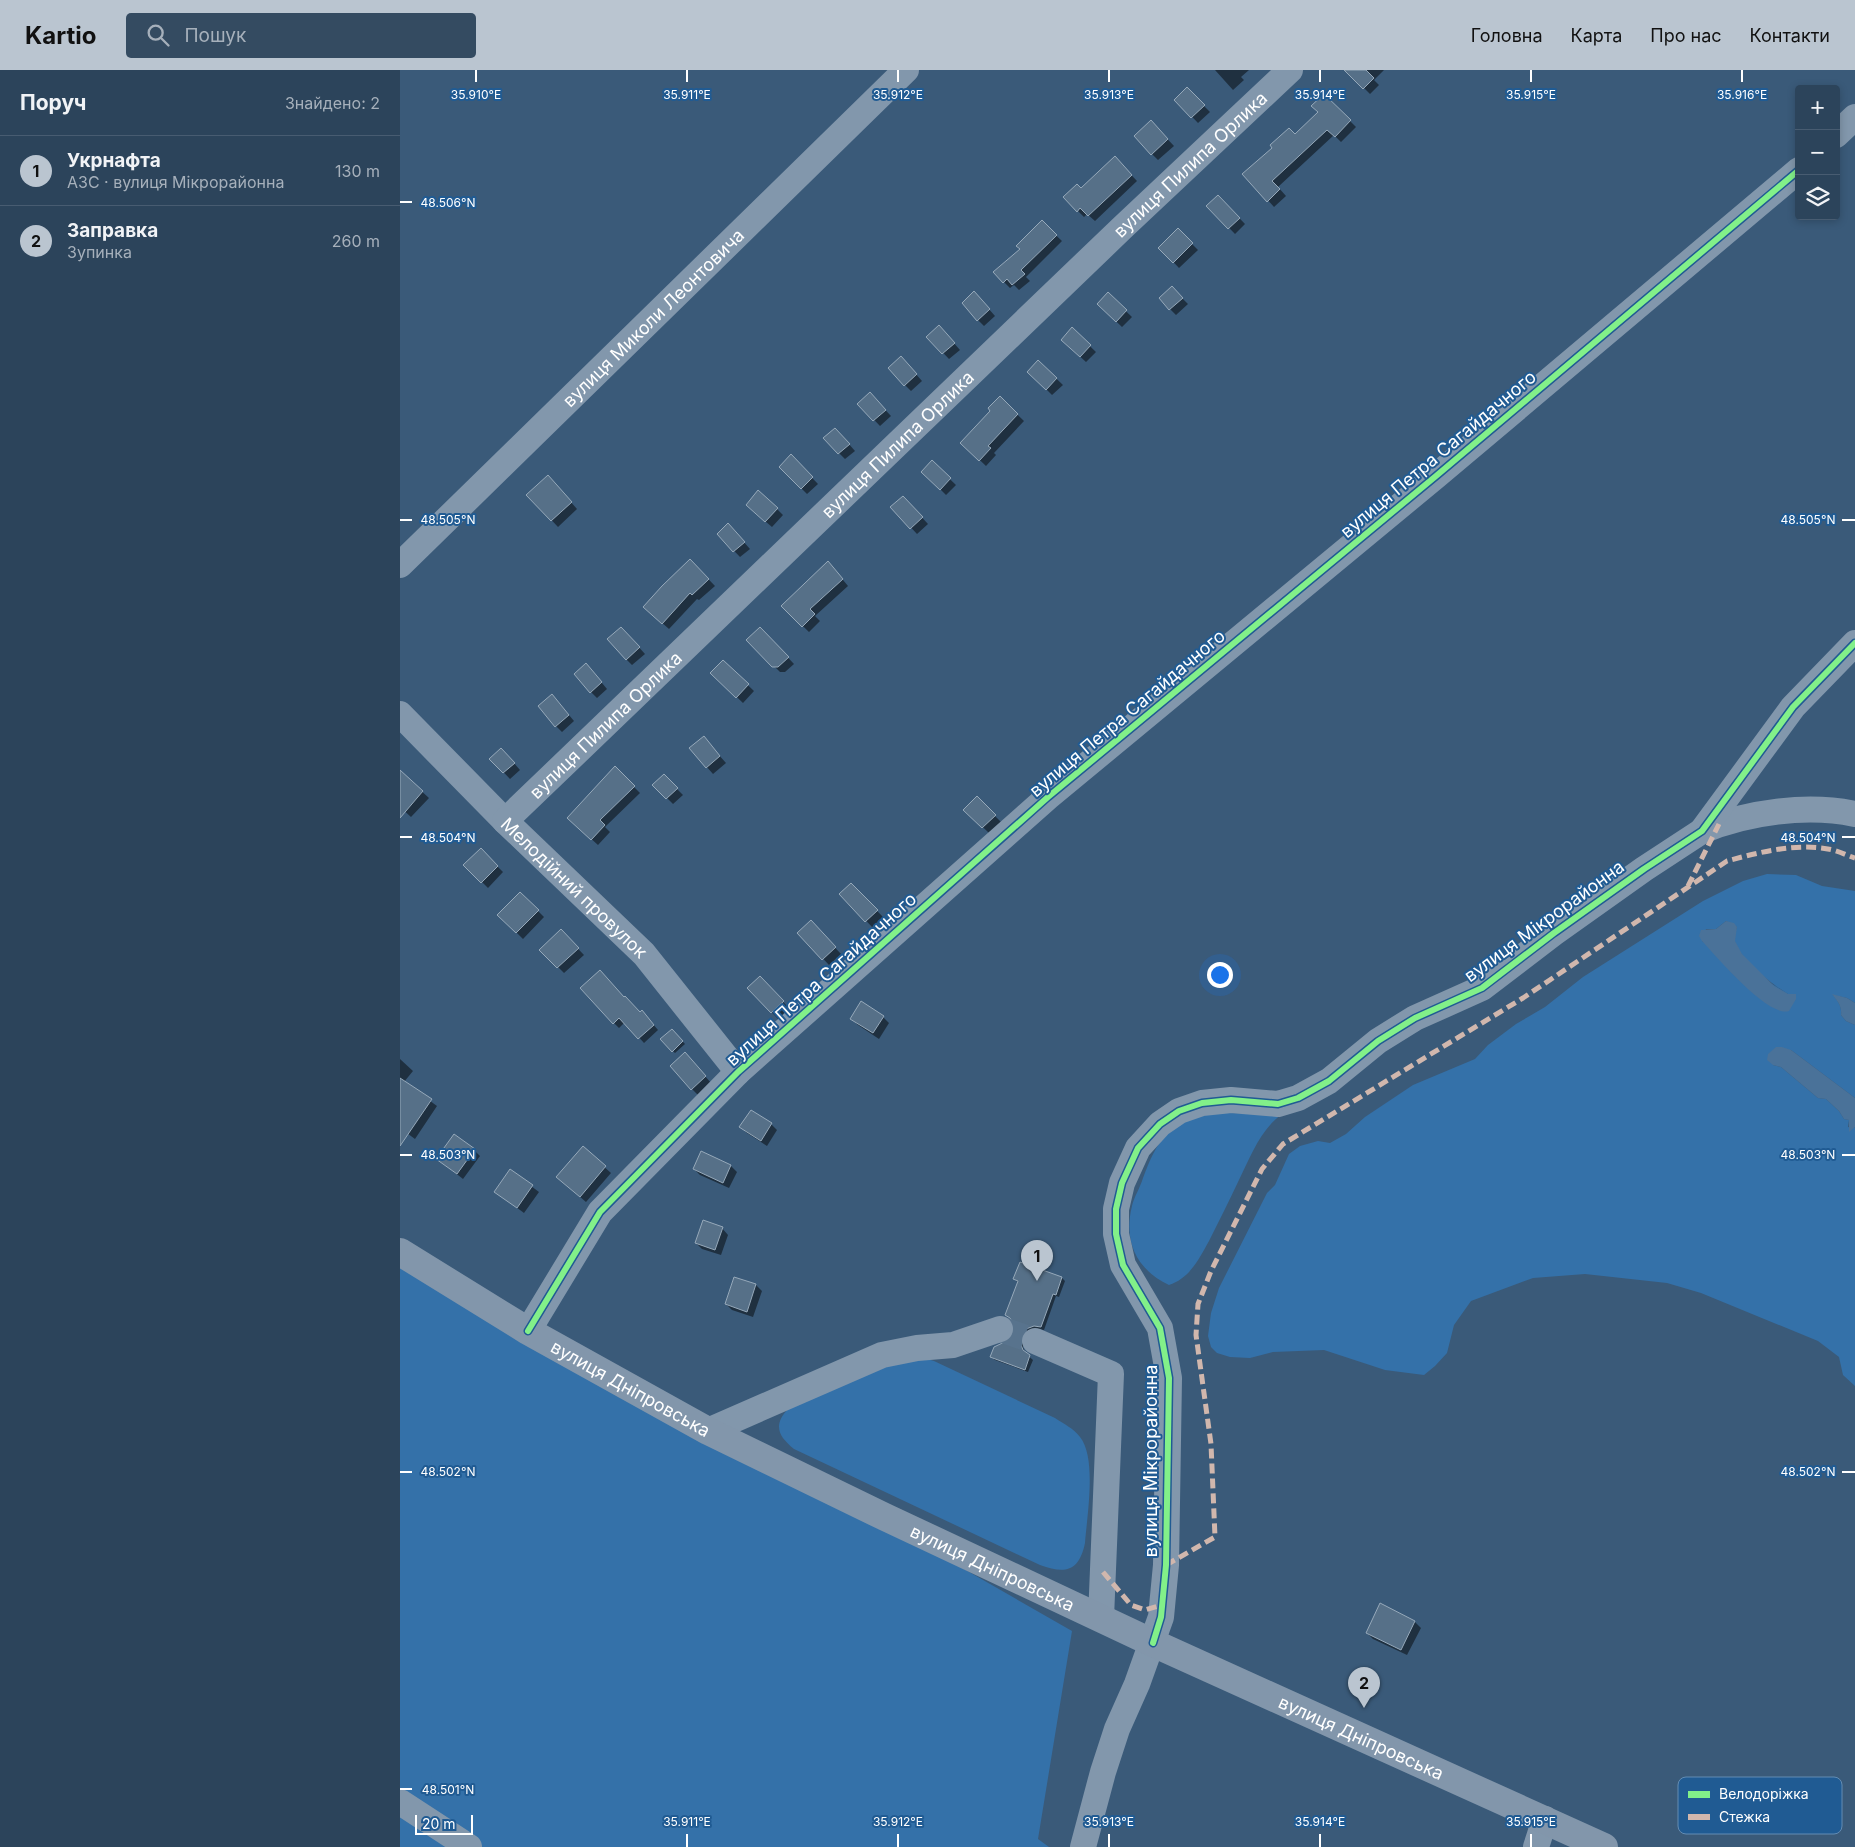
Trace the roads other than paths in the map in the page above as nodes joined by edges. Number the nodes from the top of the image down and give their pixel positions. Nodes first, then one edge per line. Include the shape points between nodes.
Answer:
1 (906, 70) edge
2 (1290, 70) edge
3 (1855, 117) edge
4 (1840, 131) edge
5 (1795, 173) edge
6 (400, 564) edge
7 (1855, 643) edge
8 (400, 714) edge
9 (1855, 814) edge
10 (505, 821) junction
11 (1702, 831) junction
12 (738, 1072) junction
13 (400, 1252) edge
14 (1000, 1329) tunnel mouth
15 (528, 1331) junction
16 (1035, 1341) tunnel mouth
17 (708, 1431) junction
18 (1101, 1618) junction
19 (1153, 1643) junction
20 (400, 1802) edge
21 (1545, 1819) junction
22 (469, 1847) edge
23 (1083, 1847) edge
24 (1536, 1847) edge
25 (1604, 1847) edge

1 - 6 street, вулиця Миколи Леонтовича
2 - 10 street, вулиця Пилипа Орлика
3 - 4 street
5 - 12 street, вулиця Петра Сагайдачного via 1048,797
7 - 11 street, вулиця Мікрорайонна via 1793,706
8 - 10 street, Мелодійний провулок
9 - 11 street via 1816,809 1777,812 1743,817
10 - 12 street, Мелодійний провулок via 644,954
11 - 19 street, вулиця Мікрорайонна via 1554,933 1482,988 1415,1018 1378,1041 1328,1081 1298,1098 1278,1104 1231,1100 1202,1103 1179,1111 1160,1124 1138,1148 1122,1183 1116,1209 1116,1234 1123,1265 1160,1328 1169,1378 1166,1565 1161,1616
12 - 15 street, вулиця Петра Сагайдачного via 600,1212
13 - 15 highway, вулиця Дніпровська
14 - 17 street via 953,1345 882,1355
15 - 17 highway, вулиця Дніпровська
16 - 18 street via 1112,1374
17 - 18 highway, вулиця Дніпровська via 885,1518
18 - 19 highway, вулиця Дніпровська
19 - 21 highway, вулиця Дніпровська
19 - 23 street, вулиця Мікрорайонна via 1117,1728
20 - 22 street
21 - 24 street
21 - 25 highway, вулиця Дніпровська

